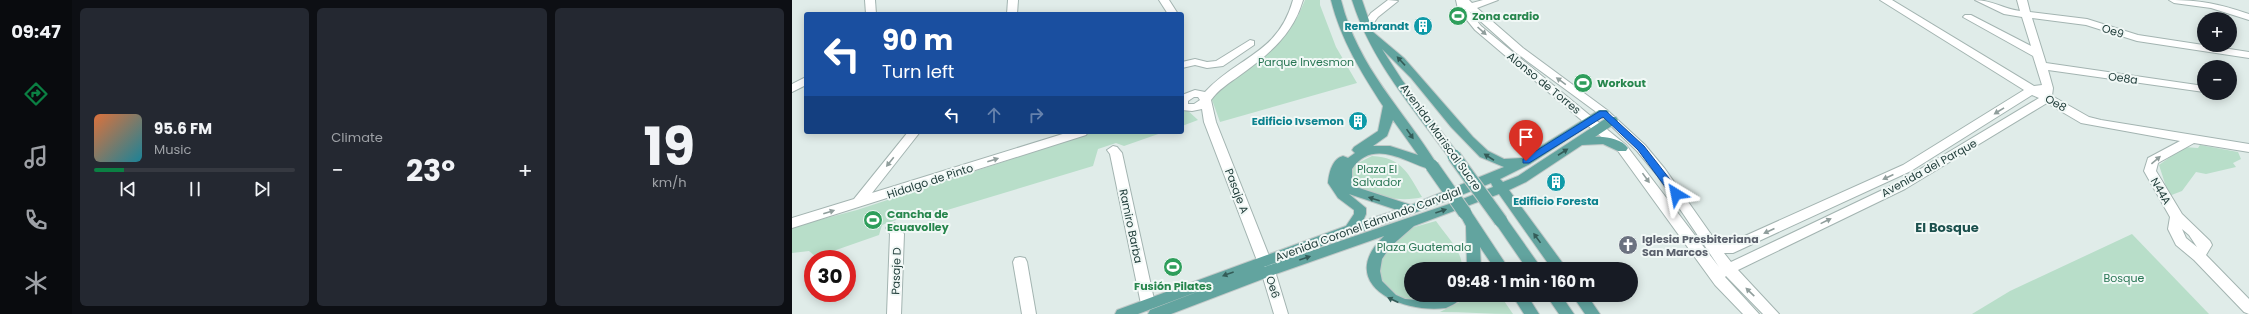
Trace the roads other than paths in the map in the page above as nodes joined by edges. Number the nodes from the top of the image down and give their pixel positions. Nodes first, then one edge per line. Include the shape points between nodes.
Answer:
1 (870, 0) edge
2 (1012, 0) edge
3 (1164, 0) edge
4 (1298, 0) edge
5 (1336, 0) edge
6 (1357, 0) edge
7 (1376, 0) edge
8 (1492, 0) edge
9 (1885, 0) edge
10 (1980, 0) edge
11 (2022, 0) edge
12 (2174, 0) edge
13 (1395, 1) edge
14 (2210, 3) edge
15 (1465, 4) edge
16 (872, 12) edge
17 (1012, 12) edge
18 (1172, 12) edge
19 (2027, 16) junction
20 (1968, 17) dead end
21 (2249, 17) edge
22 (1491, 26) junction
23 (1367, 30) junction
24 (1250, 43) dead end
25 (2038, 54) junction
26 (2249, 55) edge
27 (1184, 65) edge
28 (2042, 66) junction
29 (804, 81) edge
30 (2197, 88) edge
31 (792, 90) edge
32 (2032, 90) junction
33 (2047, 93) junction
34 (1203, 97) junction
35 (1184, 103) edge
36 (1389, 104) junction
37 (1608, 116) junction
38 (1590, 120) junction
39 (1210, 122) junction
40 (1599, 128) junction
41 (912, 134) edge
42 (1071, 134) edge
43 (1060, 136) edge
44 (2192, 139) junction
45 (1580, 141) junction
46 (1622, 148) junction
47 (2249, 148) edge
48 (1113, 150) dead end
49 (1526, 161) junction
50 (1432, 165) junction
51 (1492, 178) junction
52 (1522, 179) junction
53 (1502, 188) junction
54 (857, 204) junction
55 (1518, 212) junction
56 (1413, 215) junction
57 (792, 223) edge
58 (1472, 224) junction
59 (893, 228) dead end
60 (1351, 229) junction
61 (1710, 243) junction
62 (1020, 262) dead end
63 (1474, 262) edge
64 (1497, 262) edge
65 (1530, 262) edge
66 (1555, 262) edge
67 (1266, 266) junction
68 (1722, 272) junction
69 (2232, 291) junction
70 (2249, 296) edge
71 (1442, 302) edge
72 (1524, 302) edge
73 (1559, 302) edge
74 (1584, 302) edge
75 (2249, 308) edge
76 (1151, 309) edge
77 (894, 314) edge
78 (1029, 314) edge
79 (1122, 314) edge
80 (1281, 314) edge
81 (1532, 314) edge
82 (1567, 314) edge
83 (1593, 314) edge
84 (1752, 314) edge
85 (1772, 314) edge

1 - 16 street
2 - 17 street
3 - 18 street
4 - 34 street via 1289,24 1273,44
5 - 36 main road, Avenida Mariscal Sucre via 1350,41
6 - 23 main road, Avenida Mariscal Sucre
7 - 13 street
8 - 15 street
8 - 22 street, Alonso de Torres via 1483,11
9 - 32 street, Oe8
10 - 19 street, Oe9 via 2004,12
11 - 19 street
12 - 14 street
13 - 23 street via 1374,16
14 - 21 street
15 - 22 street, Alonso de Torres
15 -> 38 street, Alonso de Torres via 1478,28
19 - 25 street
19 - 26 street, Oe9 via 2087,22 2137,38
20 - 25 street
37 -> 22 street, Alonso de Torres
49 -> 23 main road via 1502,162 1484,154 1402,60
23 - 65 main road, Avenida Mariscal Sucre, bridge via 1386,63
24 - 27 street via 1224,62 1207,65 1195,62
25 - 28 street
28 - 30 street, Oe8a
28 - 33 street
29 - 31 street
32 - 33 street, Oe8
32 -> 61 street, Avenida del Parque via 1907,168 1864,189 1728,249
33 - 44 street, Oe8 via 2085,120
68 -> 33 street, Avenida del Parque via 1901,186
34 - 35 street via 1201,105
34 - 39 street, Pasaje A
35 - 39 street
36 -> 50 main road, Avenida Mariscal Sucre
36 - 60 main road via 1387,128 1383,134 1345,158 1336,170 1334,183 1338,191 1360,208 1360,214
37 - 38 main road, Avenida Coronel Edmundo Carvajal
37 - 40 main road, Avenida Coronel Edmundo Carvajal
37 - 61 street, Alonso de Torres via 1661,172
38 - 40 street, Alonso de Torres
38 - 49 main road, Avenida Coronel Edmundo Carvajal
39 - 67 street, Pasaje A
40 - 45 main road, Avenida Coronel Edmundo Carvajal
40 - 46 street, Alonso de Torres
41 -> 54 street
42 - 43 street, Hidalgo de Pinto
54 -> 43 street, Hidalgo de Pinto
44 - 47 street, Oe8
69 -> 44 street, N44A via 2176,235 2177,217 2150,171 2150,165 2157,158
45 - 46 main road via 1605,140
52 -> 45 main road, Avenida Coronel Edmundo Carvajal
46 -> 68 street, Alonso de Torres
48 - 76 street, Ramiro Barba via 1116,153
49 - 51 main road, Avenida Coronel Edmundo Carvajal
56 -> 50 main road via 1352,190 1346,186 1345,170 1359,155 1383,150
50 - 58 main road, Avenida Mariscal Sucre, bridge
51 - 53 main road, Avenida Mariscal Sucre
51 - 56 main road, Avenida Coronel Edmundo Carvajal
52 - 53 main road, Avenida Coronel Edmundo Carvajal
52 - 55 main road via 1512,197
53 - 55 main road, Avenida Mariscal Sucre
56 -> 53 main road, Avenida Coronel Edmundo Carvajal
57 -> 54 street, Hidalgo de Pinto
66 -> 55 main road, Avenida Mariscal Sucre
56 - 60 main road, Avenida Coronel Edmundo Carvajal
67 -> 56 main road, Avenida Coronel Edmundo Carvajal
71 -> 56 main road via 1414,307 1402,304 1386,297 1375,283 1373,268 1379,253
58 - 63 main road
58 - 64 main road, Avenida Mariscal Sucre
59 - 77 street, Pasaje D via 897,234
60 - 67 main road, Avenida Coronel Edmundo Carvajal
61 - 68 street, Alonso de Torres
62 - 78 street
67 - 76 main road, Avenida Coronel Edmundo Carvajal
67 - 80 street, Oe6
68 - 84 street, Alonso de Torres
85 -> 68 street, Alonso de Torres
69 - 70 street
69 - 75 street, N44A
72 - 81 main road
73 - 82 main road
74 - 83 main road
76 - 79 main road, Avenida Coronel Edmundo Carvajal

